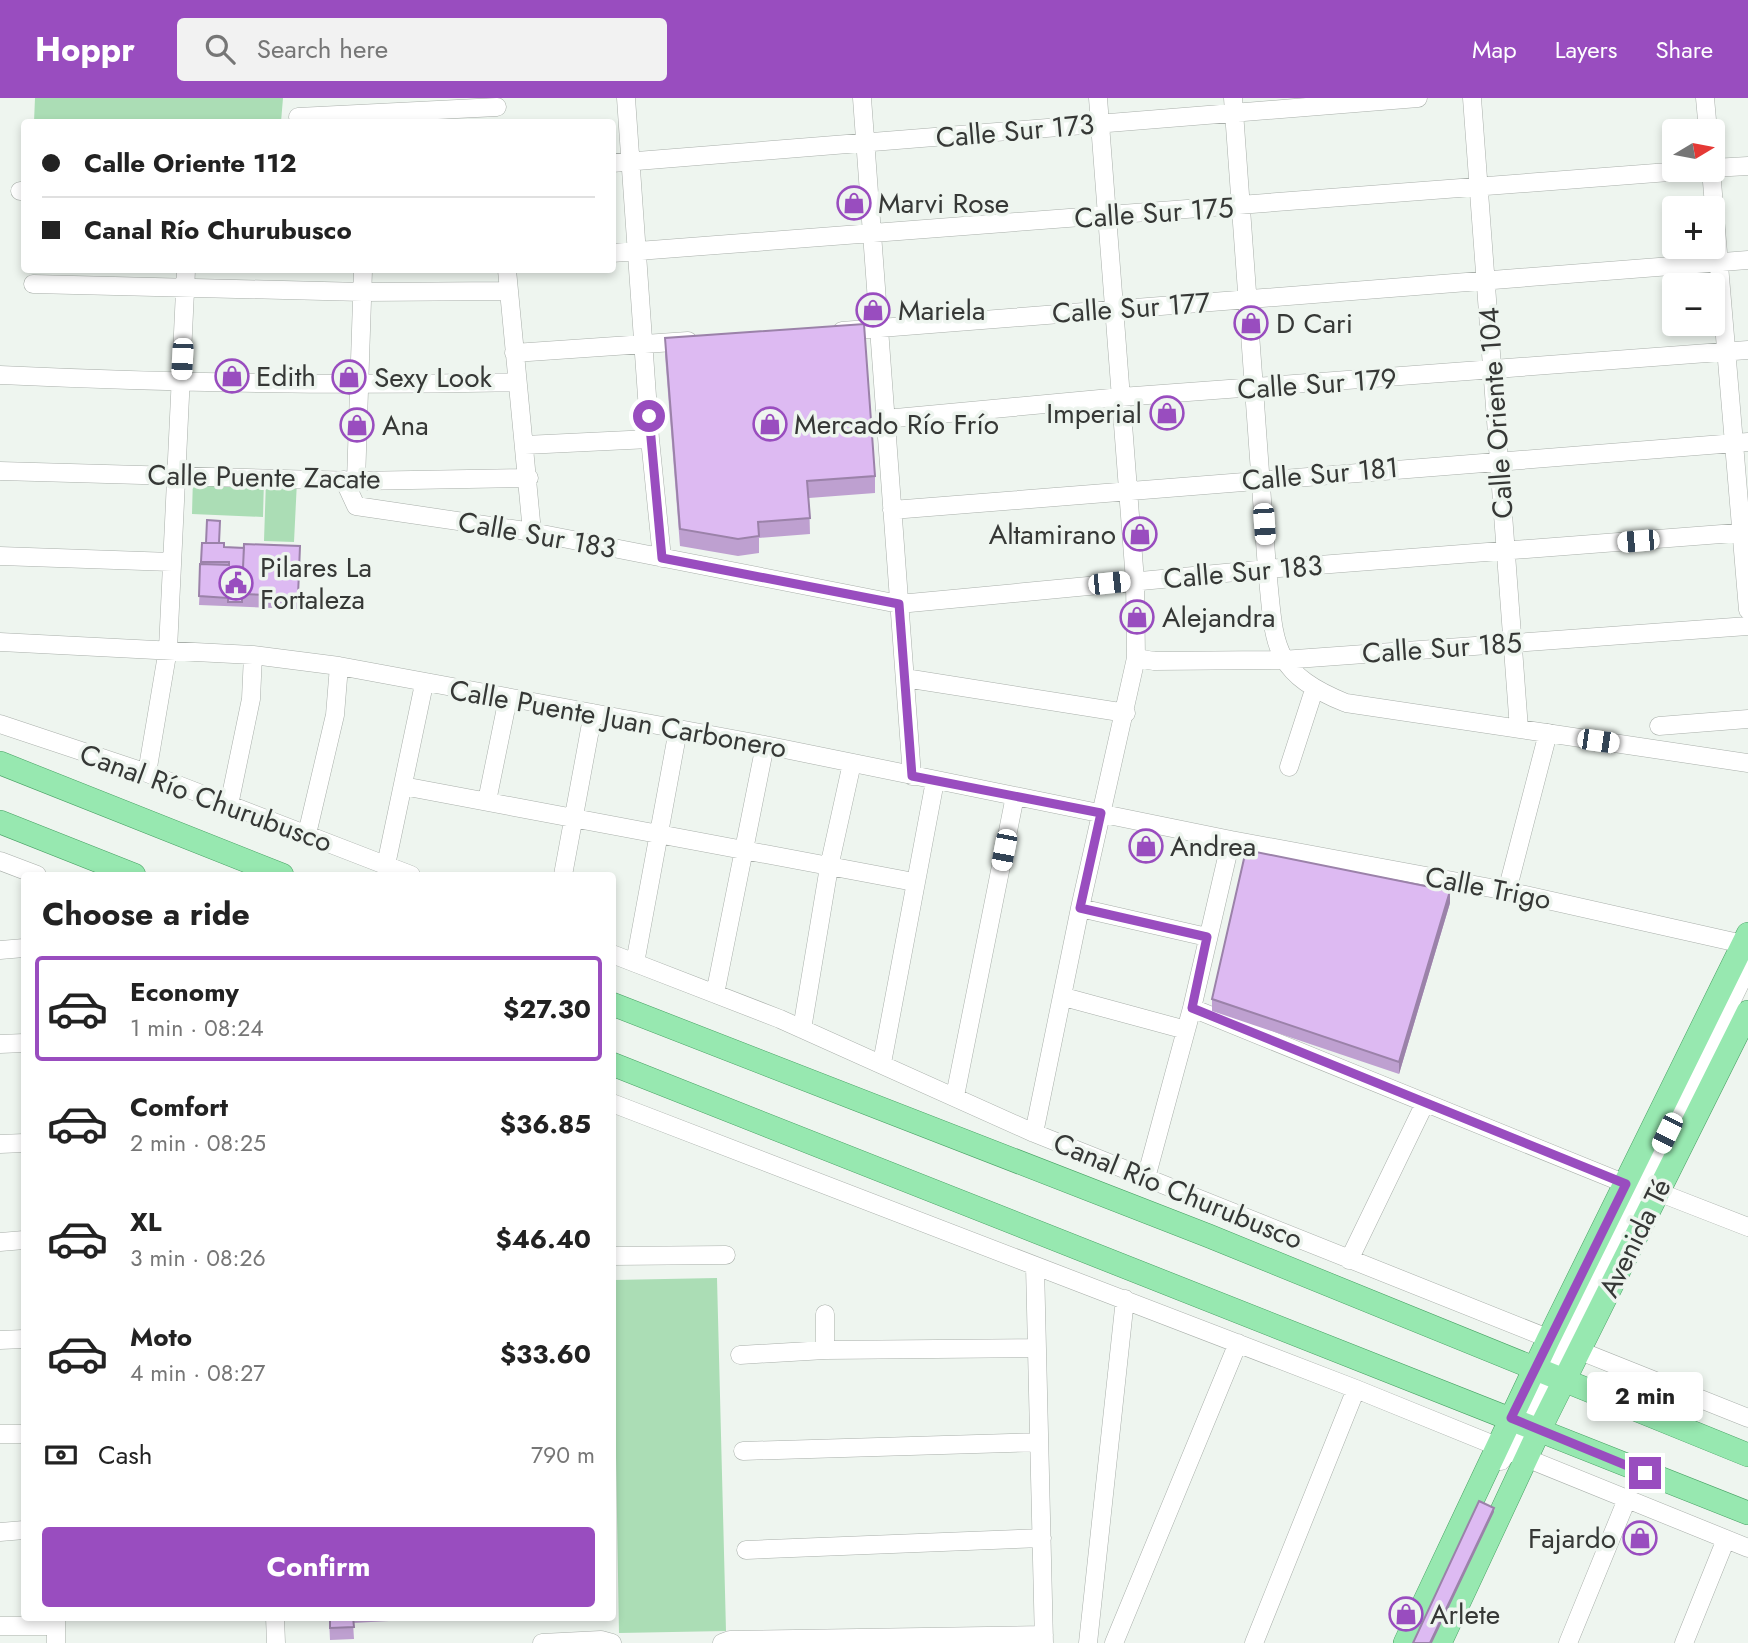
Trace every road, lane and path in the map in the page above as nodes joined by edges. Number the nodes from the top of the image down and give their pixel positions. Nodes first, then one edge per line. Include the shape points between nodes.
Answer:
1 (626, 98) edge
2 (862, 98) edge
3 (1098, 98) edge
4 (1418, 98) edge
5 (1472, 98) edge
6 (1705, 98) edge
7 (1233, 105) edge
8 (497, 109) edge
9 (298, 117) dead end
10 (366, 119) edge
11 (1707, 119) edge
12 (1100, 124) junction
13 (865, 144) junction
14 (632, 162) junction
15 (616, 163) edge
16 (1748, 166) edge
17 (1726, 168) edge
18 (1662, 173) edge
19 (1713, 182) edge
20 (1479, 187) junction
21 (1241, 207) junction
22 (1109, 217) junction
23 (872, 234) junction
24 (638, 251) junction
25 (616, 253) edge
26 (1748, 260) edge
27 (1719, 263) junction
28 (363, 273) edge
29 (507, 273) edge
30 (186, 278) edge
31 (1486, 279) junction
32 (33, 284) dead end
33 (508, 291) junction
34 (363, 292) junction
35 (1247, 300) junction
36 (1114, 309) junction
37 (879, 328) junction
38 (824, 332) edge
39 (700, 340) edge
40 (645, 344) junction
41 (1748, 350) edge
42 (1727, 351) junction
43 (514, 353) junction
44 (1493, 370) junction
45 (0, 375) edge
46 (517, 382) junction
47 (180, 383) junction
48 (360, 386) junction
49 (1254, 389) junction
50 (1121, 397) junction
51 (885, 419) junction
52 (650, 439) junction
53 (1742, 442) edge
54 (525, 445) junction
55 (1499, 460) junction
56 (0, 471) edge
57 (176, 476) junction
58 (529, 478) junction
59 (1261, 478) junction
60 (350, 481) junction
61 (1128, 490) junction
62 (892, 510) junction
63 (532, 532) junction
64 (1745, 533) edge
65 (1507, 551) junction
66 (0, 556) edge
67 (662, 558) junction
68 (172, 562) junction
69 (1268, 569) junction
70 (1135, 581) junction
71 (899, 604) junction
72 (1748, 610) edge
73 (1748, 626) edge
74 (0, 642) edge
75 (1514, 643) junction
76 (168, 649) junction
77 (253, 655) junction
78 (1136, 658) junction
79 (1282, 660) junction
80 (340, 666) junction
81 (905, 678) junction
82 (424, 684) junction
83 (1314, 690) junction
84 (508, 698) junction
85 (593, 713) junction
86 (1125, 713) junction
87 (1748, 719) edge
88 (0, 724) edge
89 (1659, 726) dead end
90 (1519, 729) junction
91 (678, 730) junction
92 (1548, 733) junction
93 (765, 745) junction
94 (0, 763) edge
95 (852, 763) junction
96 (1748, 763) edge
97 (1289, 767) dead end
98 (147, 773) junction
99 (912, 776) junction
100 (935, 781) junction
101 (403, 786) junction
102 (1015, 796) junction
103 (487, 801) junction
104 (229, 805) junction
105 (1101, 813) junction
106 (573, 818) junction
107 (0, 822) edge
108 (307, 834) junction
109 (660, 835) junction
110 (1231, 840) junction
111 (745, 850) junction
112 (0, 861) edge
113 (386, 865) junction
114 (829, 867) junction
115 (29, 872) edge
116 (126, 872) edge
117 (274, 872) edge
118 (404, 872) edge
119 (564, 872) edge
120 (914, 882) junction
121 (1507, 891) junction
122 (1080, 908) junction
123 (1207, 937) junction
124 (1746, 939) edge
125 (21, 948) edge
126 (0, 950) edge
127 (616, 956) edge
128 (635, 963) junction
129 (1748, 967) edge
130 (715, 994) junction
131 (1064, 997) junction
132 (616, 1006) edge
133 (1192, 1008) junction
134 (1748, 1012) edge
135 (802, 1029) junction
136 (1186, 1030) junction
137 (21, 1043) edge
138 (0, 1044) edge
139 (882, 1063) junction
140 (616, 1066) edge
141 (955, 1096) junction
142 (1425, 1103) junction
143 (616, 1105) edge
144 (1034, 1132) junction
145 (21, 1143) edge
146 (0, 1144) edge
147 (1146, 1178) junction
148 (1626, 1184) junction
149 (1658, 1192) junction
150 (1748, 1227) edge
151 (21, 1240) edge
152 (0, 1242) edge
153 (726, 1255) dead end
154 (616, 1256) edge
155 (1349, 1260) junction
156 (1035, 1266) junction
157 (1125, 1300) junction
158 (825, 1314) dead end
159 (21, 1339) edge
160 (0, 1340) edge
161 (1238, 1343) junction
162 (1564, 1346) junction
163 (1036, 1348) junction
164 (825, 1350) junction
165 (740, 1355) dead end
166 (1549, 1375) junction
167 (1356, 1389) junction
168 (1748, 1418) edge
169 (1525, 1424) junction
170 (0, 1434) edge
171 (21, 1434) edge
172 (1039, 1442) junction
173 (743, 1451) dead end
174 (1512, 1454) junction
175 (1748, 1455) edge
176 (1627, 1499) junction
177 (1748, 1513) edge
178 (21, 1530) edge
179 (0, 1532) edge
180 (1042, 1538) junction
181 (1727, 1539) junction
182 (1748, 1548) edge
183 (746, 1550) dead end
184 (275, 1621) edge
185 (0, 1626) edge
186 (56, 1629) edge
187 (1044, 1639) edge
188 (276, 1643) edge
189 (541, 1643) edge
190 (612, 1643) edge
191 (722, 1643) edge
192 (1088, 1643) edge
193 (1114, 1643) edge
194 (1254, 1643) edge
195 (1405, 1643) edge
196 (1417, 1643) edge
197 (1432, 1643) edge
198 (1440, 1643) edge
199 (1568, 1643) edge
200 (1684, 1643) edge

1 - 14 street
2 - 13 street
3 - 12 street
4 - 7 street, Calle Sur 173
5 - 20 street, Calle Oriente 104
6 - 11 street
7 - 12 street, Calle Sur 173
7 - 21 street
8 - 10 street
9 - 10 street
12 - 13 street, Calle Sur 173
12 - 22 street
13 - 14 street, Calle Sur 173
13 - 23 street
14 - 15 street, Calle Sur 173
14 - 24 street
16 - 17 street
18 - 20 street, Calle Sur 175
19 - 27 street
20 - 21 street, Calle Sur 175
20 - 31 street, Calle Oriente 104
21 - 22 street, Calle Sur 175
21 - 35 street
22 - 23 street, Calle Sur 175
22 - 36 street
23 - 24 street, Calle Sur 175
23 - 37 street
24 - 25 street, Calle Sur 175
24 - 40 street
26 - 27 street, Calle Sur 177
27 - 31 street, Calle Sur 177
27 - 42 street
28 - 34 street
29 - 33 street
30 - 32 street
30 - 34 street
30 - 47 street
31 - 35 street, Calle Sur 177
31 - 44 street, Calle Oriente 104
33 - 34 street
33 - 43 street
34 - 48 street
35 - 36 street, Calle Sur 177
35 - 49 street
36 - 37 street, Calle Sur 177
36 - 50 street
37 - 38 street, Calle Sur 177
37 - 51 street
39 - 40 street
40 - 43 street
40 - 52 street
41 - 42 street, Calle Sur 179
42 - 44 street, Calle Sur 179
42 - 53 street
43 - 46 street
44 - 49 street, Calle Sur 179
44 - 55 street, Calle Oriente 104
45 - 47 street
46 - 48 street
46 - 54 street
47 - 48 street
47 - 57 street
48 - 60 street
49 - 50 street, Calle Sur 179
49 - 59 street
50 - 51 street, Calle Sur 179
50 - 61 street
51 - 62 street
52 - 54 street
52 - 67 street
53 - 55 street, Calle Sur 181
53 - 64 street
54 - 58 street
55 - 59 street, Calle Sur 181
55 - 65 street, Calle Oriente 104
56 - 57 street, Calle Puente Zacate
57 - 60 street, Calle Puente Zacate
57 - 68 street
58 - 60 street, Calle Puente Zacate
58 - 63 street
59 - 61 street, Calle Sur 181
59 - 69 street
60 - 63 street, Calle Sur 183 via 356,506
61 - 62 street, Calle Sur 181
61 - 70 street
62 - 71 street
63 - 67 street, Calle Sur 183
64 - 65 street, Calle Sur 183
64 - 72 street
65 - 69 street, Calle Sur 183
65 - 75 street, Calle Oriente 104
66 - 68 street
67 - 71 street, Calle Sur 183
68 - 76 street
69 - 70 street, Calle Sur 183
69 - 79 street via 1274,638
70 - 71 street, Calle Sur 183
70 - 78 street
71 - 81 street
73 - 75 street, Calle Sur 185
74 - 76 street, Calle Puente Juan Carbonero
75 - 79 street, Calle Sur 185
75 - 90 street, Calle Oriente 104
76 - 77 street, Calle Puente Juan Carbonero
76 - 98 street
77 - 80 street, Calle Puente Juan Carbonero
77 - 104 street via 251,699
78 - 79 street, Calle Sur 185
78 - 86 street
79 - 83 street
80 - 82 street, Calle Puente Juan Carbonero
80 - 108 street via 335,715
81 - 86 street
81 - 99 street
82 - 84 street, Calle Puente Juan Carbonero
82 - 101 street
83 - 90 street via 1346,703
83 - 97 street
84 - 85 street, Calle Puente Juan Carbonero
84 - 103 street
85 - 91 street, Calle Puente Juan Carbonero
85 - 106 street
86 - 105 street
87 - 89 street
88 - 98 street, Canal Río Churubusco
90 - 92 street
91 - 93 street, Calle Puente Juan Carbonero
91 - 109 street
92 - 96 street
92 - 121 street
93 - 95 street, Calle Puente Juan Carbonero
93 - 111 street
94 - 117 main road, Canal Río Churubusco
95 - 99 street, Calle Puente Juan Carbonero
95 - 114 street
98 - 104 street, Canal Río Churubusco
99 - 100 street, Calle Puente Juan Carbonero
100 - 102 street, Calle Puente Juan Carbonero
100 - 120 street
101 - 103 street
101 - 113 street
102 - 105 street, Calle Puente Juan Carbonero
102 - 141 street
103 - 106 street
104 - 108 street, Canal Río Churubusco
105 - 110 street, Calle Puente Juan Carbonero
105 - 122 street
106 - 109 street
106 - 119 street
107 - 116 main road
108 - 113 street, Canal Río Churubusco
109 - 111 street
109 - 128 street
110 - 121 street, Calle Trigo
110 - 123 street
111 - 114 street
111 - 130 street
112 - 115 street
113 - 118 street, Canal Río Churubusco
114 - 120 street
114 - 135 street
120 - 139 street
121 - 124 street, Calle Trigo
122 - 123 street
122 - 131 street
123 - 133 street
124 - 148 main road, Avenida Té
125 - 126 street
127 - 128 street, Canal Río Churubusco
128 - 130 street, Canal Río Churubusco
129 - 162 street
130 - 135 street, Canal Río Churubusco
131 - 136 street
131 - 144 street
132 - 166 main road, Canal Río Churubusco via 1209,1236
133 - 136 street
133 - 142 street
134 - 149 main road, Avenida Té
135 - 139 street, Canal Río Churubusco
136 - 147 street
137 - 138 street
139 - 141 street, Canal Río Churubusco
140 - 169 main road
141 - 144 street, Canal Río Churubusco
142 - 148 street
142 - 155 street
143 - 156 street
144 - 147 street, Canal Río Churubusco
145 - 146 street
147 - 155 street, Canal Río Churubusco
148 - 162 main road, Avenida Té
149 - 150 street
149 - 162 main road, Avenida Té
151 - 152 street
153 - 154 street
155 - 162 street, Canal Río Churubusco
156 - 157 street
156 - 163 street
157 - 161 street
157 - 192 street
158 - 164 street
159 - 160 street
161 - 167 street
161 - 193 street
162 - 166 main road
162 - 166 main road
162 - 168 street, Canal Río Churubusco
163 - 164 street
163 - 172 street
164 - 165 street
166 - 169 main road
166 - 169 main road
166 - 175 main road, Canal Río Churubusco
167 - 174 street
167 - 194 street
169 - 174 main road
169 - 174 main road
169 - 177 main road
170 - 171 street
172 - 173 street
172 - 180 street
174 - 176 street
174 - 195 main road
174 - 196 street
174 - 197 street
174 - 198 main road
176 - 181 street
176 - 199 street
178 - 179 street
180 - 183 street
180 - 187 street
181 - 182 street
181 - 200 street
184 - 188 street
185 - 186 street
187 - 191 street via 744,1639
189 - 190 street

